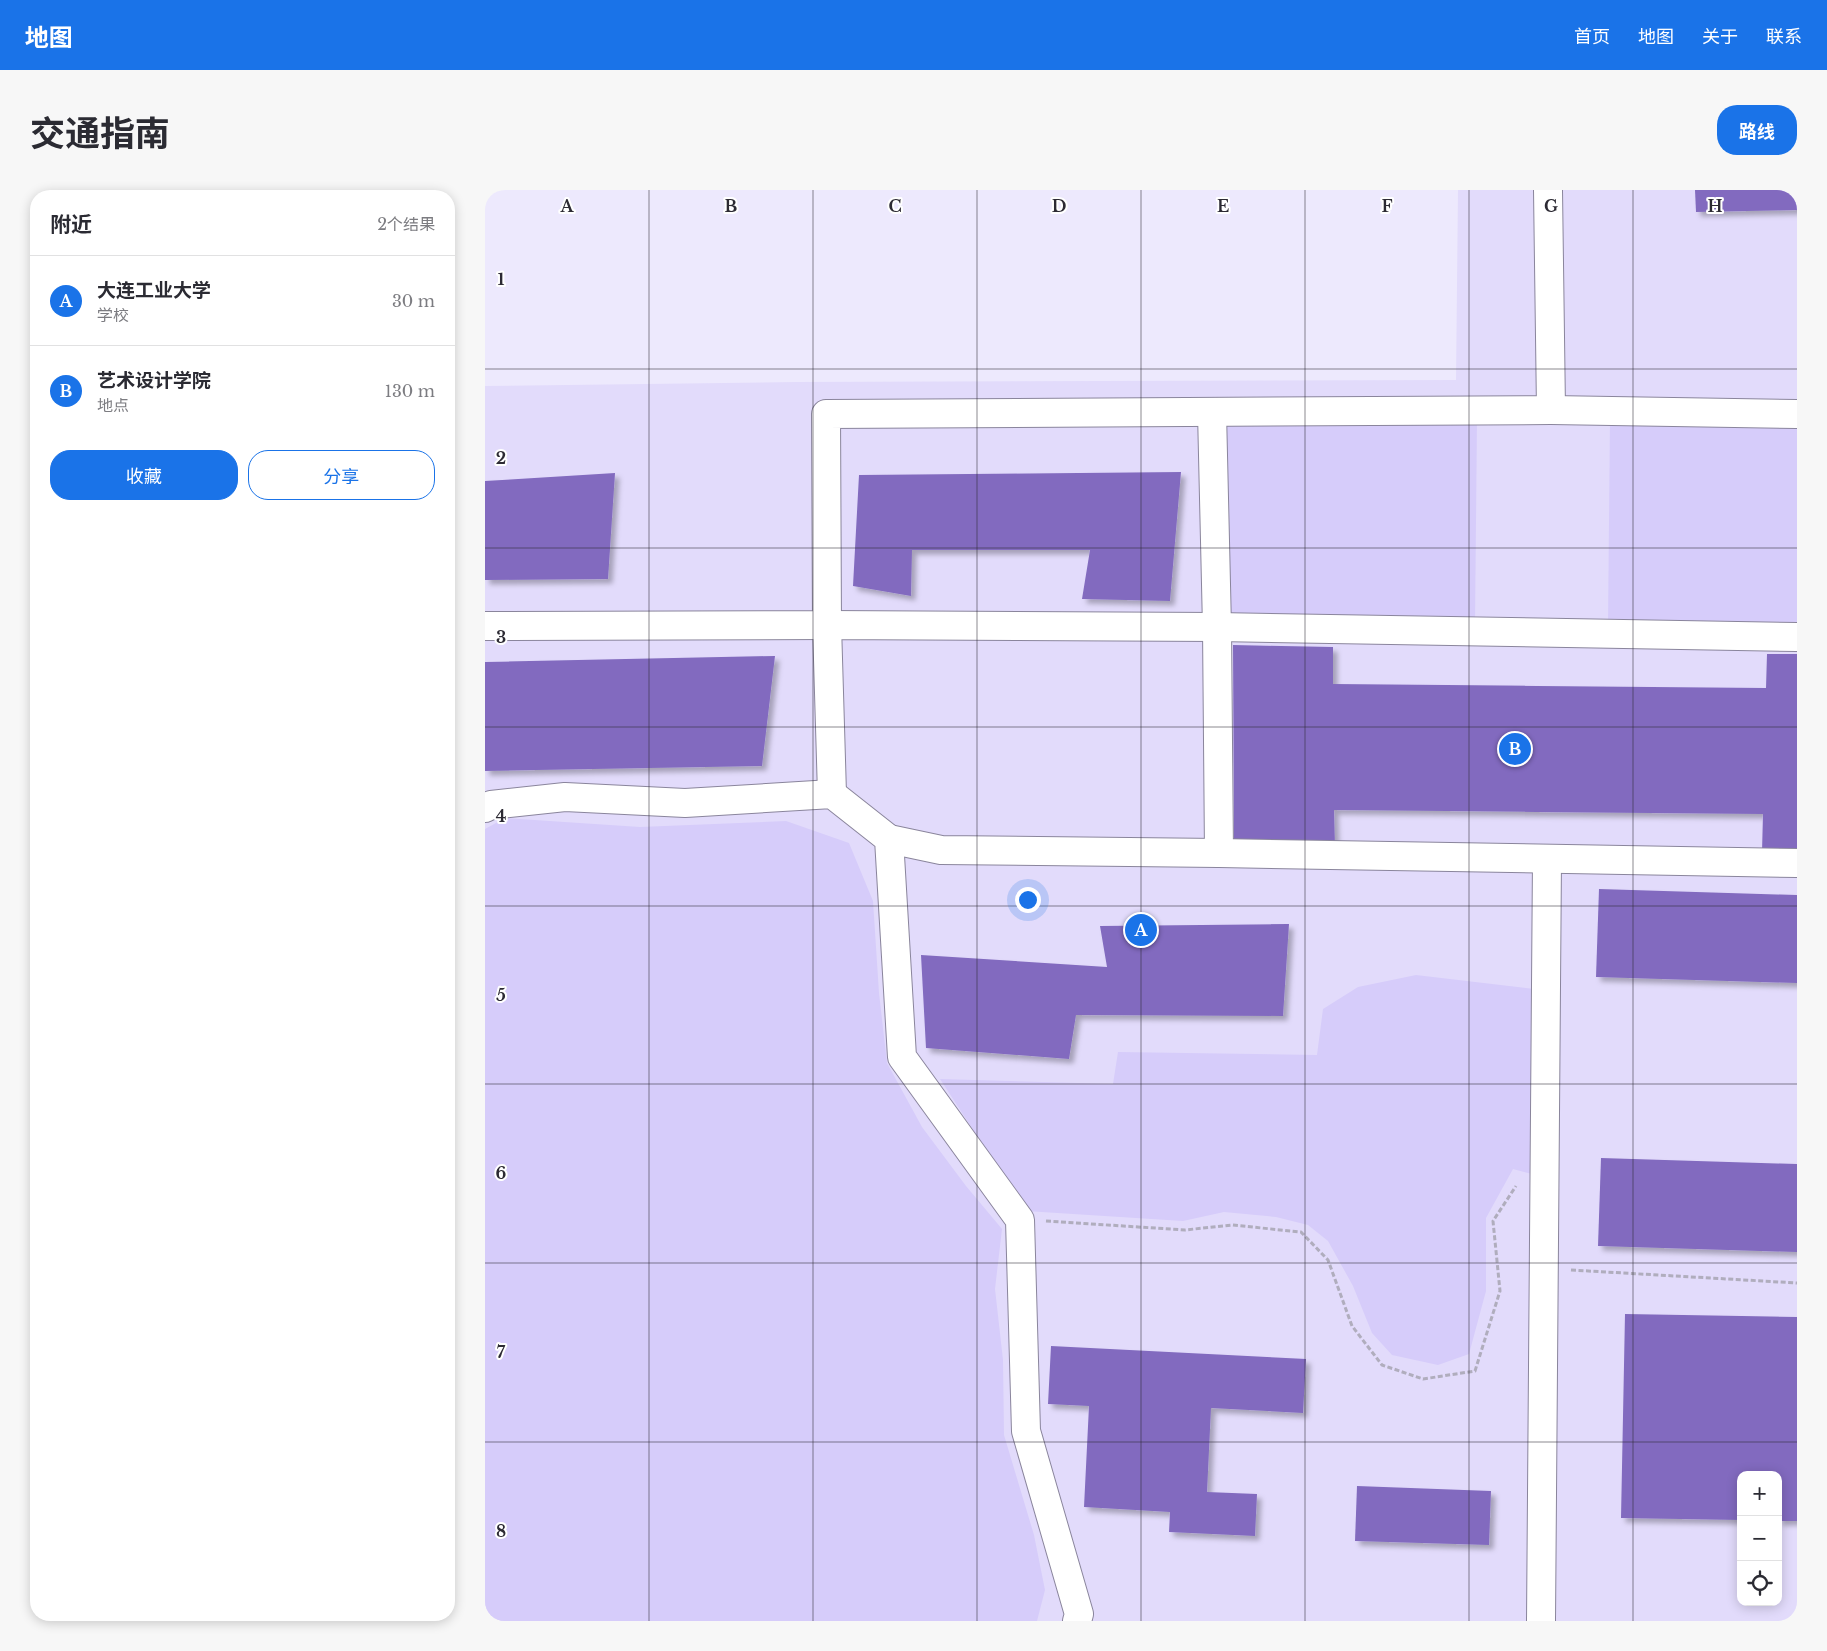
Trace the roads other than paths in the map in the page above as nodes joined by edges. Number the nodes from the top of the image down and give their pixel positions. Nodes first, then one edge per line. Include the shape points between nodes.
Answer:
1 (1548, 190) edge
2 (1551, 410) junction
3 (1212, 412) junction
4 (1797, 414) edge
5 (827, 625) junction
6 (485, 626) edge
7 (1217, 627) junction
8 (1797, 637) edge
9 (832, 794) junction
10 (485, 808) edge
11 (889, 839) junction
12 (1219, 853) junction
13 (1547, 859) junction
14 (1797, 863) edge
15 (1077, 1621) edge
16 (1541, 1621) edge

1 - 2 street
2 - 3 street
2 - 4 street
3 - 5 street via 826,414
3 - 7 street
5 - 6 street
5 - 7 street
5 - 9 street
7 - 8 street
7 - 12 street
9 - 10 street via 685,803 565,797
9 - 11 street
11 - 12 street via 941,850
11 - 15 street via 902,1057 1020,1220 1026,1431 1079,1614
12 - 13 street
13 - 14 street
13 - 16 street

